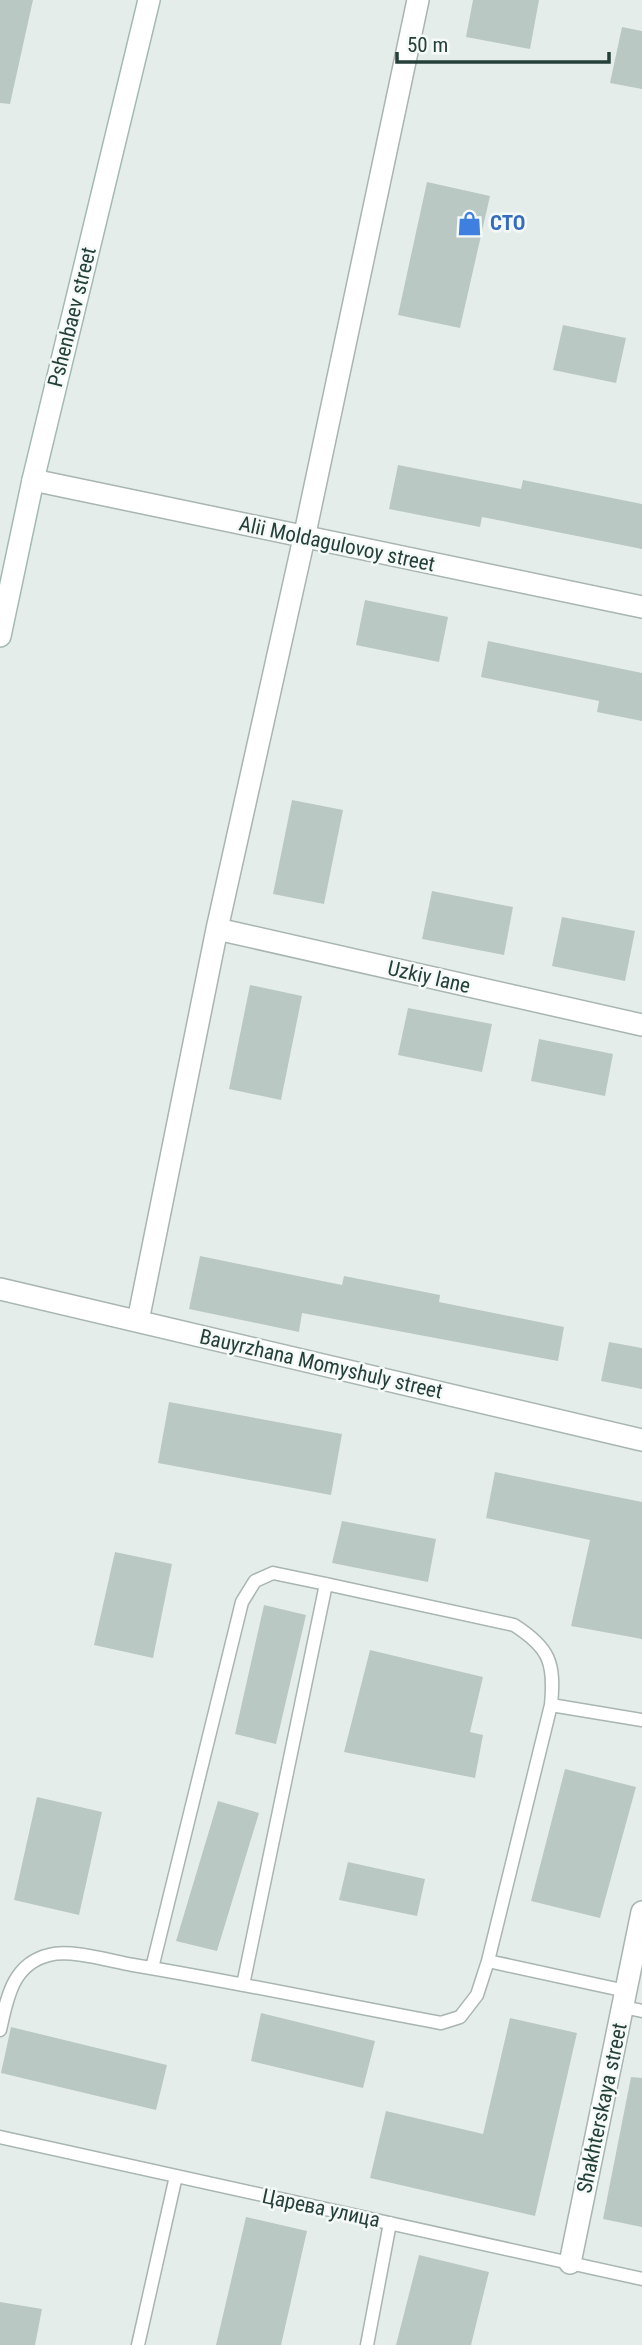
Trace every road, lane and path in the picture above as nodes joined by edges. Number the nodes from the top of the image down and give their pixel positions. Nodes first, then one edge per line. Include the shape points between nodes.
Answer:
1 (149, 0) edge
2 (418, 0) edge
3 (33, 480) junction
4 (304, 538) junction
5 (642, 607) edge
6 (0, 635) edge
7 (217, 929) junction
8 (642, 1025) edge
9 (0, 1289) edge
10 (138, 1321) junction
11 (642, 1440) edge
12 (326, 1584) junction
13 (551, 1705) junction
14 (642, 1720) edge
15 (642, 1912) edge
16 (488, 1961) junction
17 (152, 1968) junction
18 (243, 1985) junction
19 (630, 2003) edge
20 (0, 2030) edge
21 (0, 2137) edge
22 (176, 2176) junction
23 (390, 2223) junction
24 (570, 2263) junction
25 (642, 2279) edge
26 (138, 2345) edge
27 (367, 2345) edge

1 - 3 street, Pshenbaev street
2 - 4 street
3 - 4 street, Alii Moldagulovoy street
3 - 6 street, Pshenbaev street
4 - 5 street, Alii Moldagulovoy street
4 - 7 street
7 - 8 street, Uzkiy lane
7 - 10 street
9 - 10 street, Bauyrzhana Momyshuly street
10 - 11 street, Bauyrzhana Momyshuly street
12 - 13 lane via 513,1625 545,1651 550,1664
12 - 17 lane via 273,1573 255,1581 242,1602
12 - 18 lane
13 - 14 lane
13 - 16 lane
15 - 19 street, Shakhterskaya street
16 - 18 lane via 477,1995 460,2017 441,2023
16 - 19 lane
17 - 18 lane
17 - 20 lane via 49,1955 29,1965 10,1985
19 - 24 street, Shakhterskaya street
21 - 22 lane, Царева улица
22 - 23 lane, Царева улица
22 - 26 lane
23 - 24 lane, Царева улица
23 - 27 lane
24 - 25 lane, Царева улица

